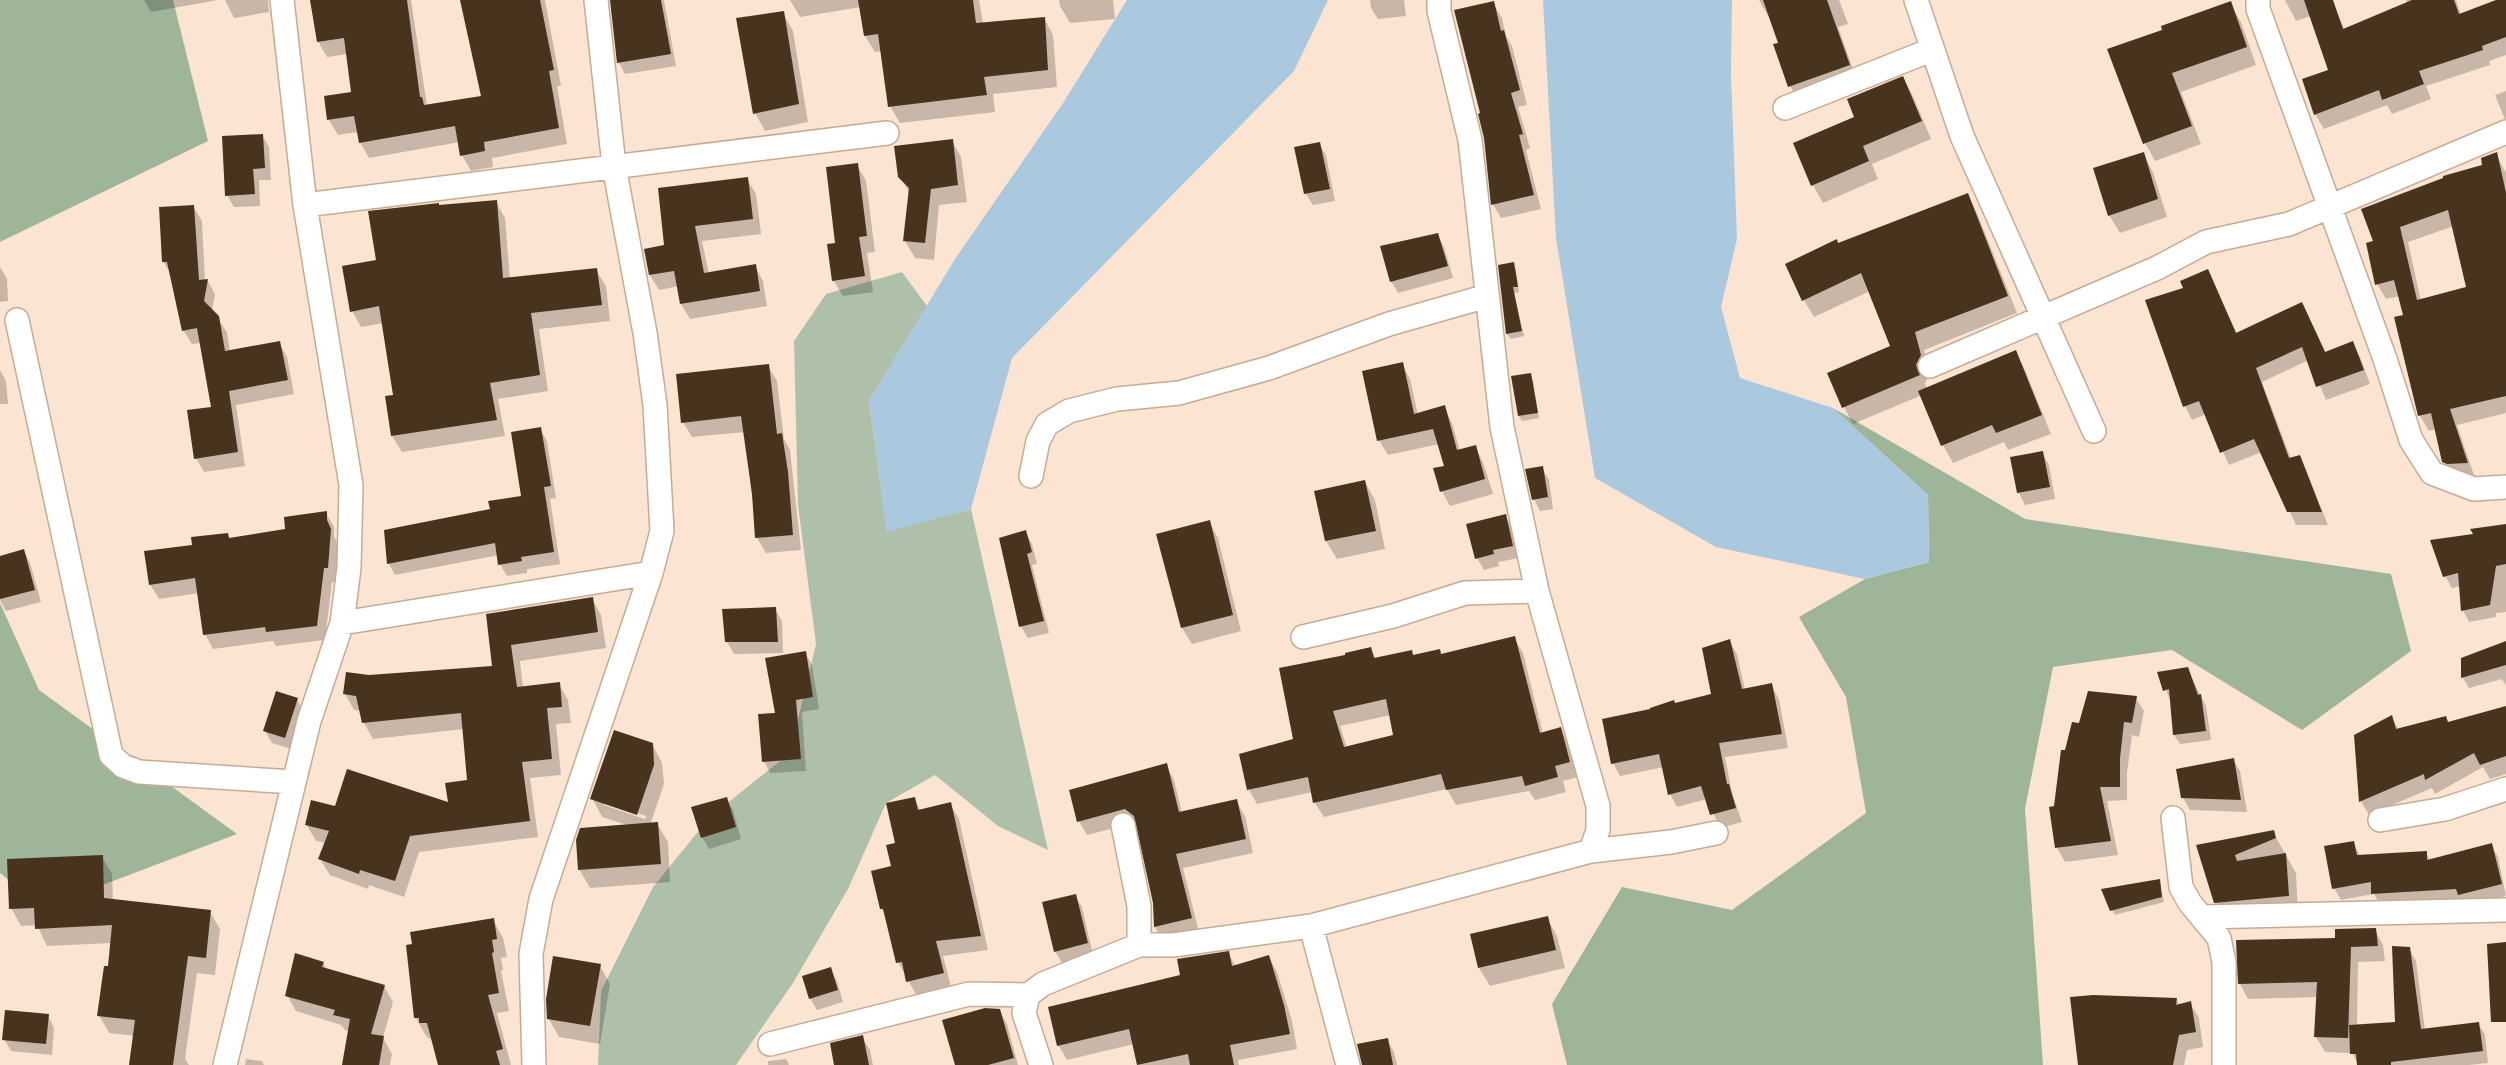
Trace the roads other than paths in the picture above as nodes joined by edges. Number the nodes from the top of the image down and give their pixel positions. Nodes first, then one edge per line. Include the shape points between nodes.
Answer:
1 (282, 0) edge
2 (596, 0) edge
3 (1439, 0) edge
4 (1916, 0) edge
5 (2258, 0) edge
6 (1931, 50) junction
7 (1785, 108) dead end
8 (2506, 132) edge
9 (887, 133) dead end
10 (614, 166) junction
11 (305, 205) junction
12 (2328, 207) junction
13 (1488, 296) junction
14 (2044, 317) junction
15 (17, 320) dead end
16 (1930, 366) dead end
17 (2094, 432) dead end
18 (1031, 476) dead end
19 (2506, 487) edge
20 (650, 573) junction
21 (1537, 591) junction
22 (342, 623) junction
23 (1303, 637) dead end
24 (294, 782) junction
25 (2506, 789) edge
26 (2172, 818) dead end
27 (2380, 820) dead end
28 (1124, 825) dead end
29 (1716, 833) dead end
30 (1591, 851) junction
31 (2506, 910) edge
32 (2202, 917) junction
33 (1311, 926) junction
34 (1139, 945) junction
35 (1028, 995) junction
36 (770, 1044) dead end
37 (225, 1065) edge
38 (534, 1065) edge
39 (1041, 1065) edge
40 (1348, 1065) edge
41 (2224, 1065) edge

1 - 11 street
2 - 10 street
3 - 13 street via 1470,140
4 - 6 street
5 - 12 street
6 - 7 street
6 - 14 street via 1962,136
8 - 12 street
9 - 10 street
10 - 11 street
10 - 20 street via 655,405 662,531
11 - 22 street via 351,485
12 - 14 street via 2289,224 2206,242
12 - 19 street via 2412,440 2432,473 2474,489
13 - 18 street via 1192,390 1117,399 1069,411 1047,424 1038,441
13 - 21 street via 1502,427
14 - 16 street
14 - 17 street
15 - 24 street via 111,755 138,772
20 - 22 street
20 - 38 street via 541,899 531,954
21 - 23 street via 1465,593 1394,616
21 - 30 street via 1598,806 1598,830
22 - 24 street
24 - 37 street
25 - 27 street via 2445,809
26 - 32 street via 2181,887
28 - 34 street via 1139,906
29 - 30 street
30 - 33 street
31 - 32 street
32 - 41 street via 2219,938 2224,962
33 - 34 street via 1173,945
33 - 40 street
34 - 35 street via 1043,984
35 - 36 street via 969,994
35 - 39 street via 1024,1013

